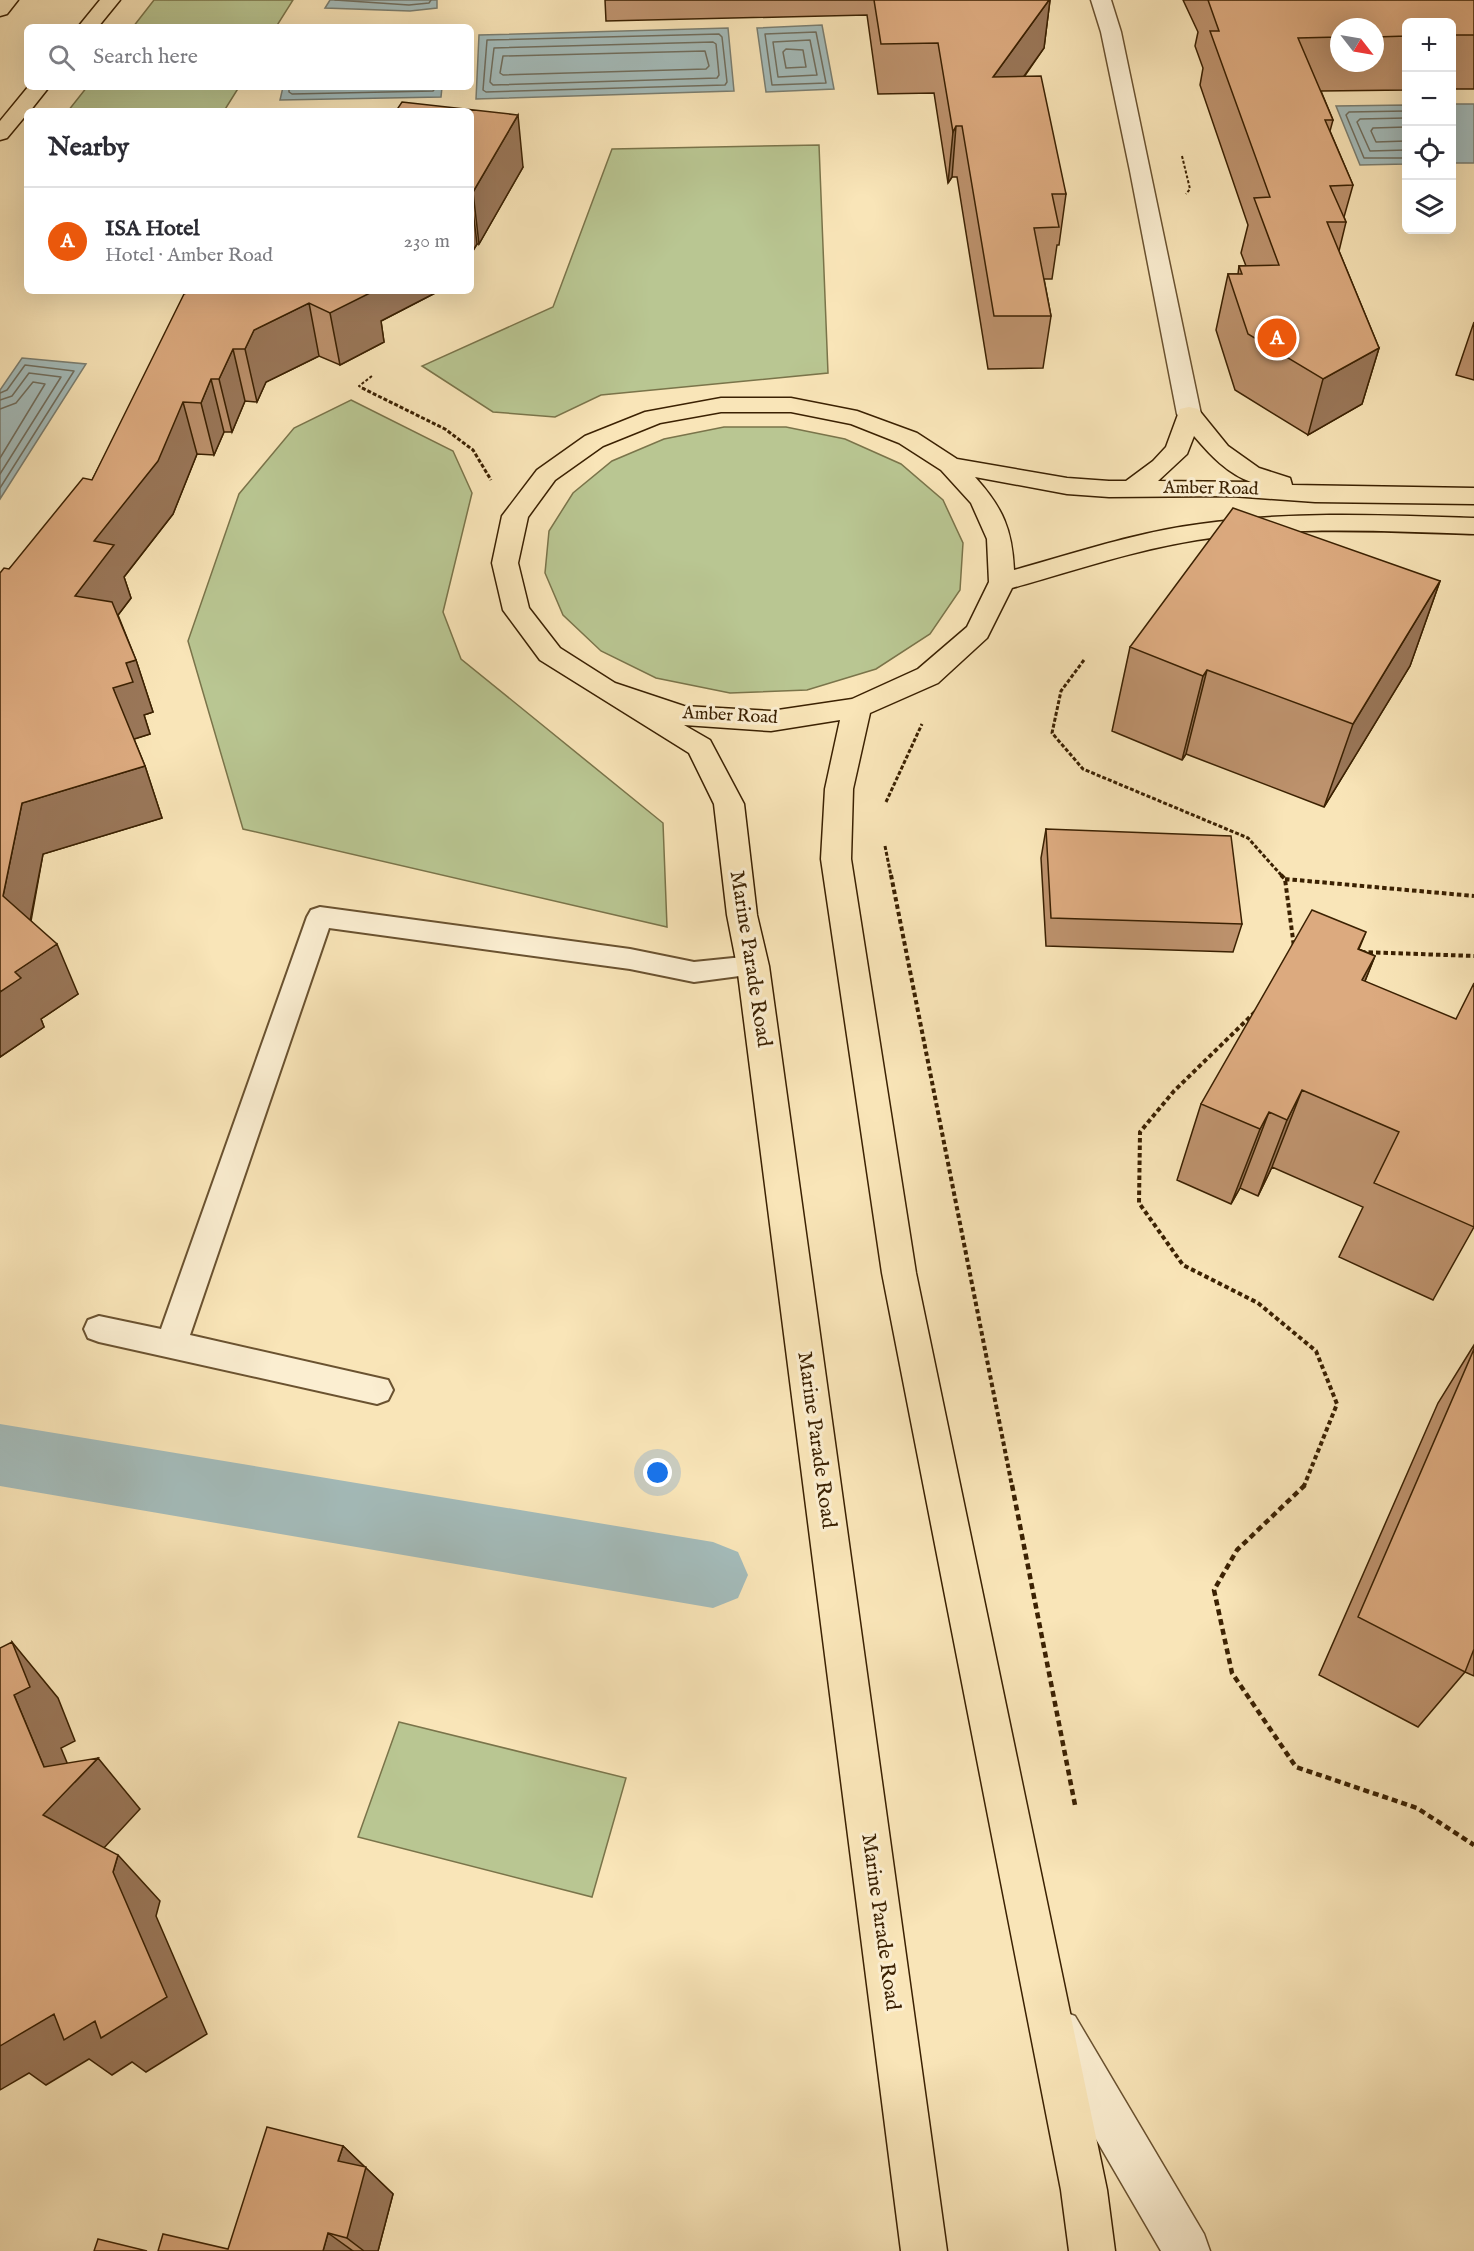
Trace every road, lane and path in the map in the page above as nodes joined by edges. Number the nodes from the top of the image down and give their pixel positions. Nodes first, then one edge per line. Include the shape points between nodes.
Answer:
1 (8, 0) edge
2 (110, 0) edge
3 (1101, 0) edge
4 (0, 10) edge
5 (90, 24) edge
6 (37, 90) edge
7 (0, 134) edge
8 (372, 376) dead end
9 (1189, 414) junction
10 (950, 465) junction
11 (492, 485) dead end
12 (1133, 488) junction
13 (1315, 494) junction
14 (1474, 496) edge
15 (1474, 526) edge
16 (1002, 582) junction
17 (1084, 660) dead end
18 (604, 690) junction
19 (857, 708) junction
20 (922, 723) dead end
21 (884, 807) dead end
22 (884, 841) dead end
23 (1285, 879) junction
24 (1474, 896) edge
25 (1304, 951) edge
26 (1354, 951) edge
27 (1474, 956) edge
28 (753, 966) junction
29 (1263, 1004) edge
30 (99, 1329) dead end
31 (171, 1345) junction
32 (376, 1390) dead end
33 (1075, 1805) dead end
34 (1474, 1845) edge
35 (1048, 2012) junction
36 (924, 2251) edge
37 (1092, 2251) edge
38 (1187, 2251) edge

1 - 4 main road
2 - 5 main road
3 - 9 street via 1141,171
6 - 7 main road
8 - 11 path via 359,386 445,429 473,450
9 - 12 main road via 1178,449
9 - 13 main road via 1219,451 1250,473
10 - 12 main road, Amber Road via 1067,486
10 - 16 main road, Amber Road via 982,500 1000,539
10 - 18 main road, Amber Road via 908,438 857,418 791,405 721,405 654,417 594,441 546,475 515,516 505,562 516,610 550,654
12 - 13 main road, Amber Road via 1232,488
13 - 14 main road, Amber Road
15 - 16 main road, Amber Road via 1252,526 1161,539
16 - 19 main road, Amber Road via 978,632 928,676
17 - 23 path via 1061,691 1052,733 1083,769 1248,838
18 - 19 main road, Amber Road via 683,715 771,721
18 - 28 main road, Marine Parade Road via 700,747 729,804 742,915
19 - 35 main road via 839,789 836,859 899,1273
20 - 21 path
22 - 33 path
23 - 24 path
23 - 25 path via 1294,950
26 - 27 path
28 - 31 lane via 694,972 630,959 320,916
28 - 36 main road, Marine Parade Road
29 - 34 path via 1174,1091 1140,1131 1139,1203 1183,1264 1257,1303 1316,1351 1337,1404 1304,1489 1237,1550 1214,1590 1232,1673 1296,1767 1417,1808
30 - 31 lane
31 - 32 lane
35 - 37 main road via 1084,2190
35 - 38 street

